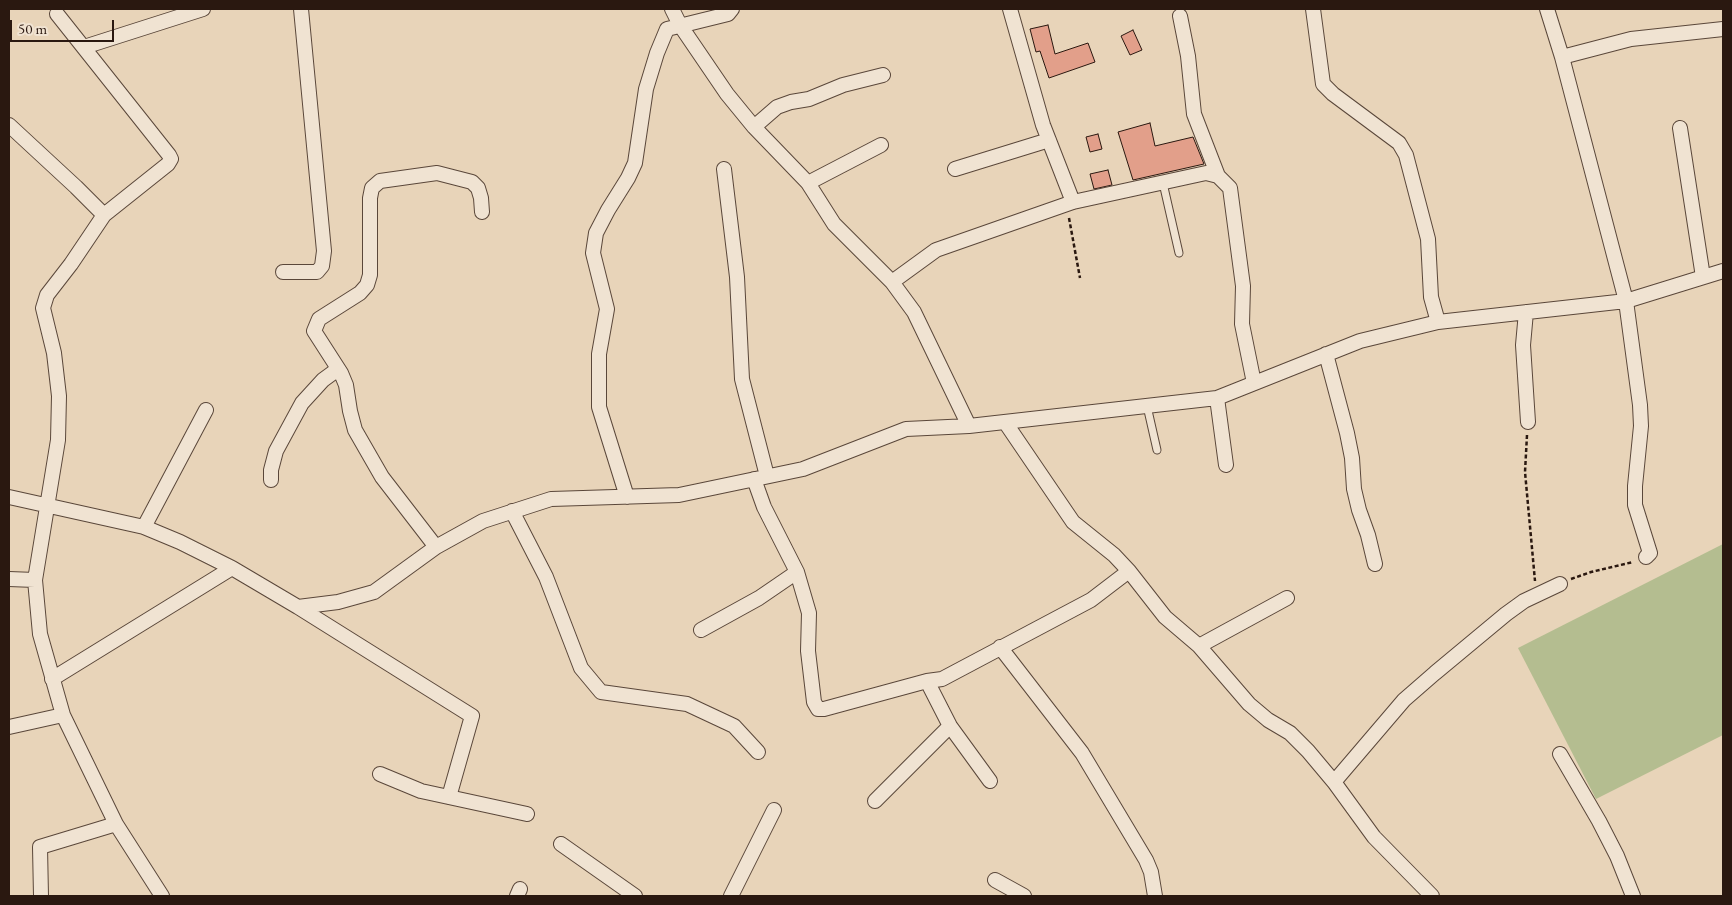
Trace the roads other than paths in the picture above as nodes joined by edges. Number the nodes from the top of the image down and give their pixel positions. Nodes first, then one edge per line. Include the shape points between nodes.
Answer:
1 (203, 9) edge
2 (301, 9) edge
3 (672, 9) edge
4 (732, 9) edge
5 (1010, 9) edge
6 (1313, 9) edge
7 (1547, 9) edge
8 (57, 14) dead end
9 (1180, 16) dead end
10 (680, 25) junction
11 (1723, 29) edge
12 (84, 47) junction
13 (1562, 56) junction
14 (883, 75) dead end
15 (9, 125) edge
16 (754, 127) junction
17 (1680, 128) dead end
18 (1049, 140) junction
19 (881, 145) dead end
20 (724, 169) dead end
21 (955, 169) dead end
22 (1218, 176) junction
23 (808, 183) junction
24 (1163, 183) junction
25 (1070, 203) junction
26 (482, 212) dead end
27 (104, 215) junction
28 (1179, 253) dead end
29 (1723, 271) edge
30 (283, 272) dead end
31 (1703, 277) junction
32 (892, 282) junction
33 (1626, 301) junction
34 (1526, 312) junction
35 (1438, 322) junction
36 (1326, 354) junction
37 (338, 369) junction
38 (1254, 383) junction
39 (1217, 398) junction
40 (1147, 406) junction
41 (206, 410) dead end
42 (1005, 422) junction
43 (1528, 422) road end
44 (969, 426) junction
45 (1157, 450) dead end
46 (1226, 465) dead end
47 (760, 478) junction
48 (271, 480) dead end
49 (9, 497) edge
50 (627, 497) junction
51 (47, 505) junction
52 (512, 511) junction
53 (144, 527) junction
54 (436, 547) junction
55 (1646, 557) road end
56 (1375, 564) dead end
57 (232, 568) junction
58 (1129, 571) junction
59 (797, 572) junction
60 (9, 579) edge
61 (36, 580) junction
62 (1560, 584) road end
63 (1287, 598) dead end
64 (298, 607) junction
65 (701, 630) dead end
66 (1199, 646) junction
67 (1000, 647) junction
68 (52, 679) junction
69 (927, 680) junction
70 (63, 715) junction
71 (950, 726) junction
72 (9, 727) edge
73 (758, 752) dead end
74 (1560, 754) dead end
75 (380, 774) dead end
76 (990, 781) dead end
77 (1334, 782) junction
78 (449, 797) junction
79 (875, 800) dead end
80 (774, 810) dead end
81 (527, 814) dead end
82 (116, 824) junction
83 (561, 844) dead end
84 (995, 880) dead end
85 (1426, 895) edge
86 (41, 896) edge
87 (162, 896) edge
88 (635, 896) edge
89 (731, 896) edge
90 (1024, 896) edge
91 (1154, 896) edge
92 (1633, 896) edge

1 - 12 street
2 - 30 street via 324,251 322,266 317,272
3 - 10 street
4 - 10 street via 728,14
5 - 18 street
6 - 35 street via 1323,84 1399,143 1406,154 1428,238 1431,297
7 - 13 street
8 - 12 street
9 - 22 street via 1194,114
10 - 16 street
10 - 50 street via 667,29 657,53 646,89 635,163 596,233 593,253 607,309 599,354 599,407
11 - 13 street via 1631,39
12 - 27 street via 171,159
13 - 33 street
14 - 16 street via 776,107
15 - 27 street
16 - 23 street
17 - 31 street
18 - 21 street
18 - 25 street
19 - 23 street
20 - 47 street via 737,277 742,379
22 - 24 street via 1206,173
22 - 38 street via 1230,188 1243,286 1242,324
23 - 32 street via 834,224
24 - 25 street
24 - 28 lane
25 - 32 street via 936,250
26 - 37 street via 478,188 472,182 438,174 380,181 372,188 367,285 319,319 314,331
27 - 51 street via 47,294 42,308 54,352 59,396 58,440
29 - 31 street
31 - 33 street
32 - 44 street via 914,312
33 - 34 street
33 - 55 street via 1642,426 1634,486 1635,505 1650,553
34 - 35 street
34 - 43 street via 1523,345
35 - 36 street via 1360,341
36 - 38 street
36 - 56 street via 1347,433 1354,489
37 - 48 street via 302,403 276,451
37 - 54 street via 346,385 355,430 382,477
38 - 39 street
39 - 40 street
39 - 46 street
40 - 42 street
40 - 45 lane
41 - 53 street
42 - 44 street
42 - 58 street via 1073,522
44 - 47 street via 906,429 803,468
47 - 50 street via 679,495
47 - 59 street via 764,507
49 - 51 street
50 - 52 street via 551,499
51 - 53 street
51 - 61 street
52 - 54 street via 483,521
52 - 73 street via 546,577 581,668 601,692 687,704 734,726
53 - 57 street
54 - 64 street via 374,592 338,602
57 - 64 street
57 - 68 street
58 - 66 street via 1165,617
58 - 67 street via 1091,600
59 - 65 street via 759,598
59 - 69 street via 809,612 808,651 814,702 818,709
60 - 61 street
61 - 68 street via 40,634
62 - 77 street via 1506,614 1404,700
63 - 66 street
64 - 78 street via 472,716
66 - 77 street via 1249,704 1290,734
67 - 69 street via 942,679
67 - 91 street via 1082,753 1146,860
68 - 70 street
69 - 71 street
70 - 72 street
70 - 82 street
71 - 76 street
71 - 79 street
74 - 92 street via 1617,856
75 - 78 street via 420,791
77 - 85 street via 1374,837
78 - 81 street
80 - 89 street
82 - 86 street via 40,847
82 - 87 street
83 - 88 street
84 - 90 street

